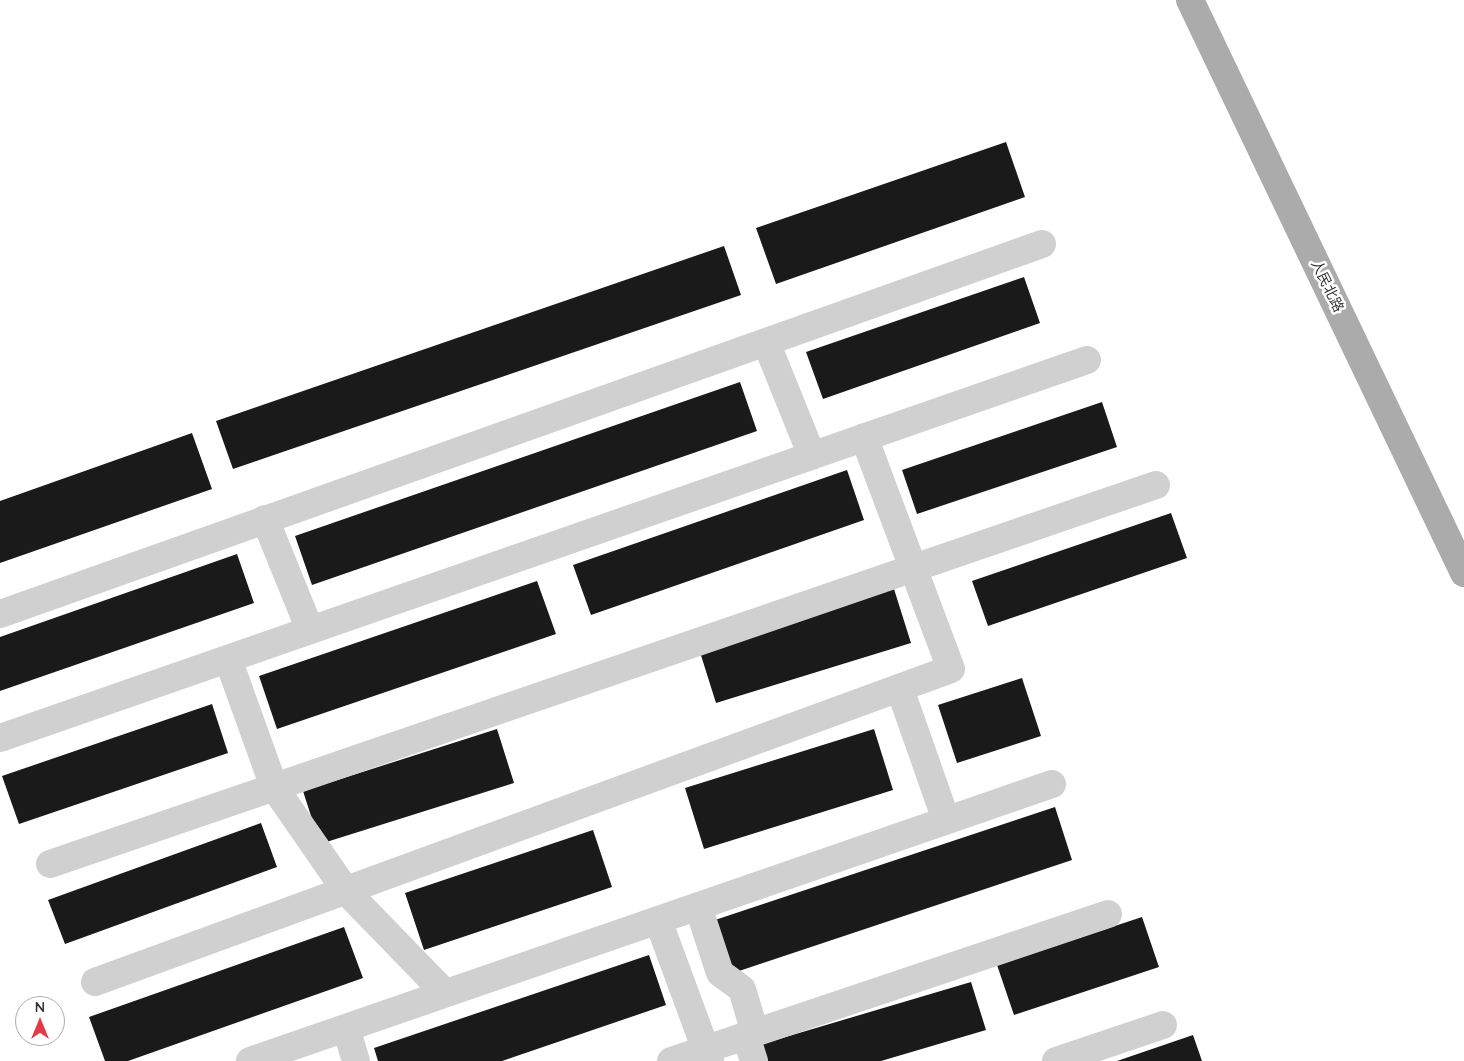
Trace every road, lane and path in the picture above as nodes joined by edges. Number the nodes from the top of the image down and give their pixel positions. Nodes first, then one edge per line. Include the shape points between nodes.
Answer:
1 (1190, 0) edge
2 (1042, 244) dead end
3 (766, 342) junction
4 (1087, 360) dead end
5 (864, 437) junction
6 (812, 456) junction
7 (1156, 485) dead end
8 (265, 519) junction
9 (913, 568) junction
10 (1464, 573) edge
11 (0, 614) edge
12 (310, 630) junction
13 (228, 659) junction
14 (900, 689) junction
15 (0, 738) edge
16 (1052, 784) dead end
17 (274, 787) junction
18 (946, 820) junction
19 (50, 864) dead end
20 (346, 891) junction
21 (698, 906) junction
22 (1108, 914) dead end
23 (658, 920) junction
24 (95, 982) dead end
25 (445, 993) junction
26 (1163, 1024) dead end
27 (346, 1028) junction
28 (750, 1034) junction
29 (707, 1055) edge
30 (250, 1061) edge
31 (356, 1061) edge
32 (671, 1061) edge
33 (754, 1061) edge
34 (1056, 1061) edge

1 - 10 main road, 人民北路
2 - 3 street
3 - 6 street
3 - 8 street
4 - 5 street
5 - 6 street
5 - 9 street
6 - 12 street
7 - 9 street
8 - 11 street
8 - 12 street
9 - 14 street via 951,669
9 - 17 street
12 - 13 street
13 - 15 street
13 - 17 street
14 - 18 street
14 - 20 street
16 - 18 street
17 - 19 street
17 - 20 street
18 - 21 street
20 - 24 street
20 - 25 street
21 - 23 street
21 - 28 street via 720,973 742,989
22 - 28 street
23 - 25 street
23 - 29 street
25 - 27 street
26 - 34 street
27 - 30 street
27 - 31 street
28 - 29 street
28 - 33 street
29 - 32 street

